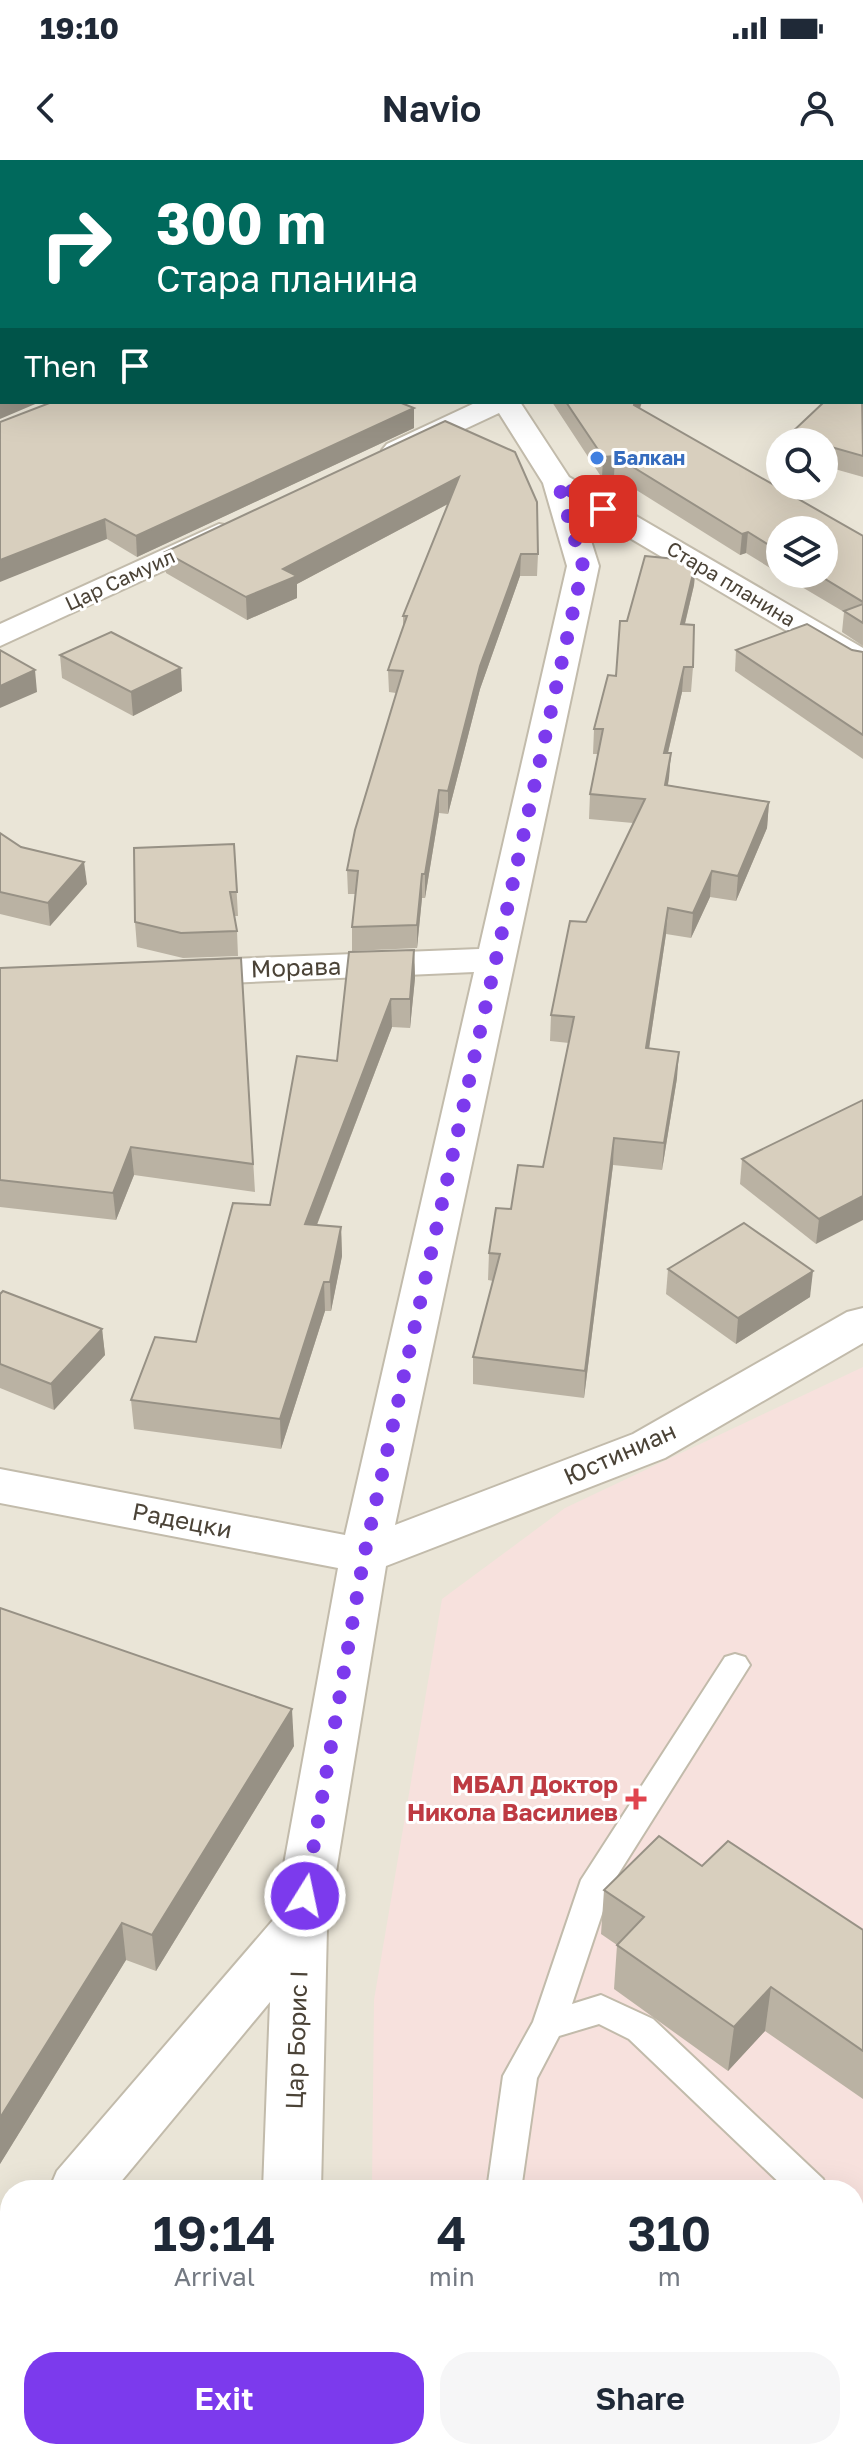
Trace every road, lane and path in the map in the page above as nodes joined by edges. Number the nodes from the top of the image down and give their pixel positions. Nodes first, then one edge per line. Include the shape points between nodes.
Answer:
1 (496, 404) edge
2 (507, 404) edge
3 (371, 462) edge
4 (558, 483) junction
5 (243, 522) edge
6 (0, 636) edge
7 (863, 662) edge
8 (496, 960) junction
9 (155, 974) edge
10 (863, 1323) edge
11 (0, 1486) edge
12 (364, 1556) junction
13 (735, 1665) dead end
14 (300, 1927) junction
15 (548, 2026) junction
16 (86, 2180) edge
17 (292, 2180) edge
18 (505, 2180) edge
19 (800, 2180) edge

1 - 3 street
2 - 4 street, Цар Борис I
4 - 7 street, Стара планина
4 - 8 street, Цар Борис I via 583,566
5 - 6 street, Цар Самуил
8 - 9 street, Морава
8 - 12 street, Цар Борис I
10 - 12 street, Юстиниан via 649,1446
11 - 12 street, Радецки
12 - 14 street, Цар Борис I
13 - 15 lane via 597,1880
14 - 16 street
14 - 17 street, Цар Борис I
15 - 18 lane via 520,2076
15 - 19 lane via 601,2009 641,2029

